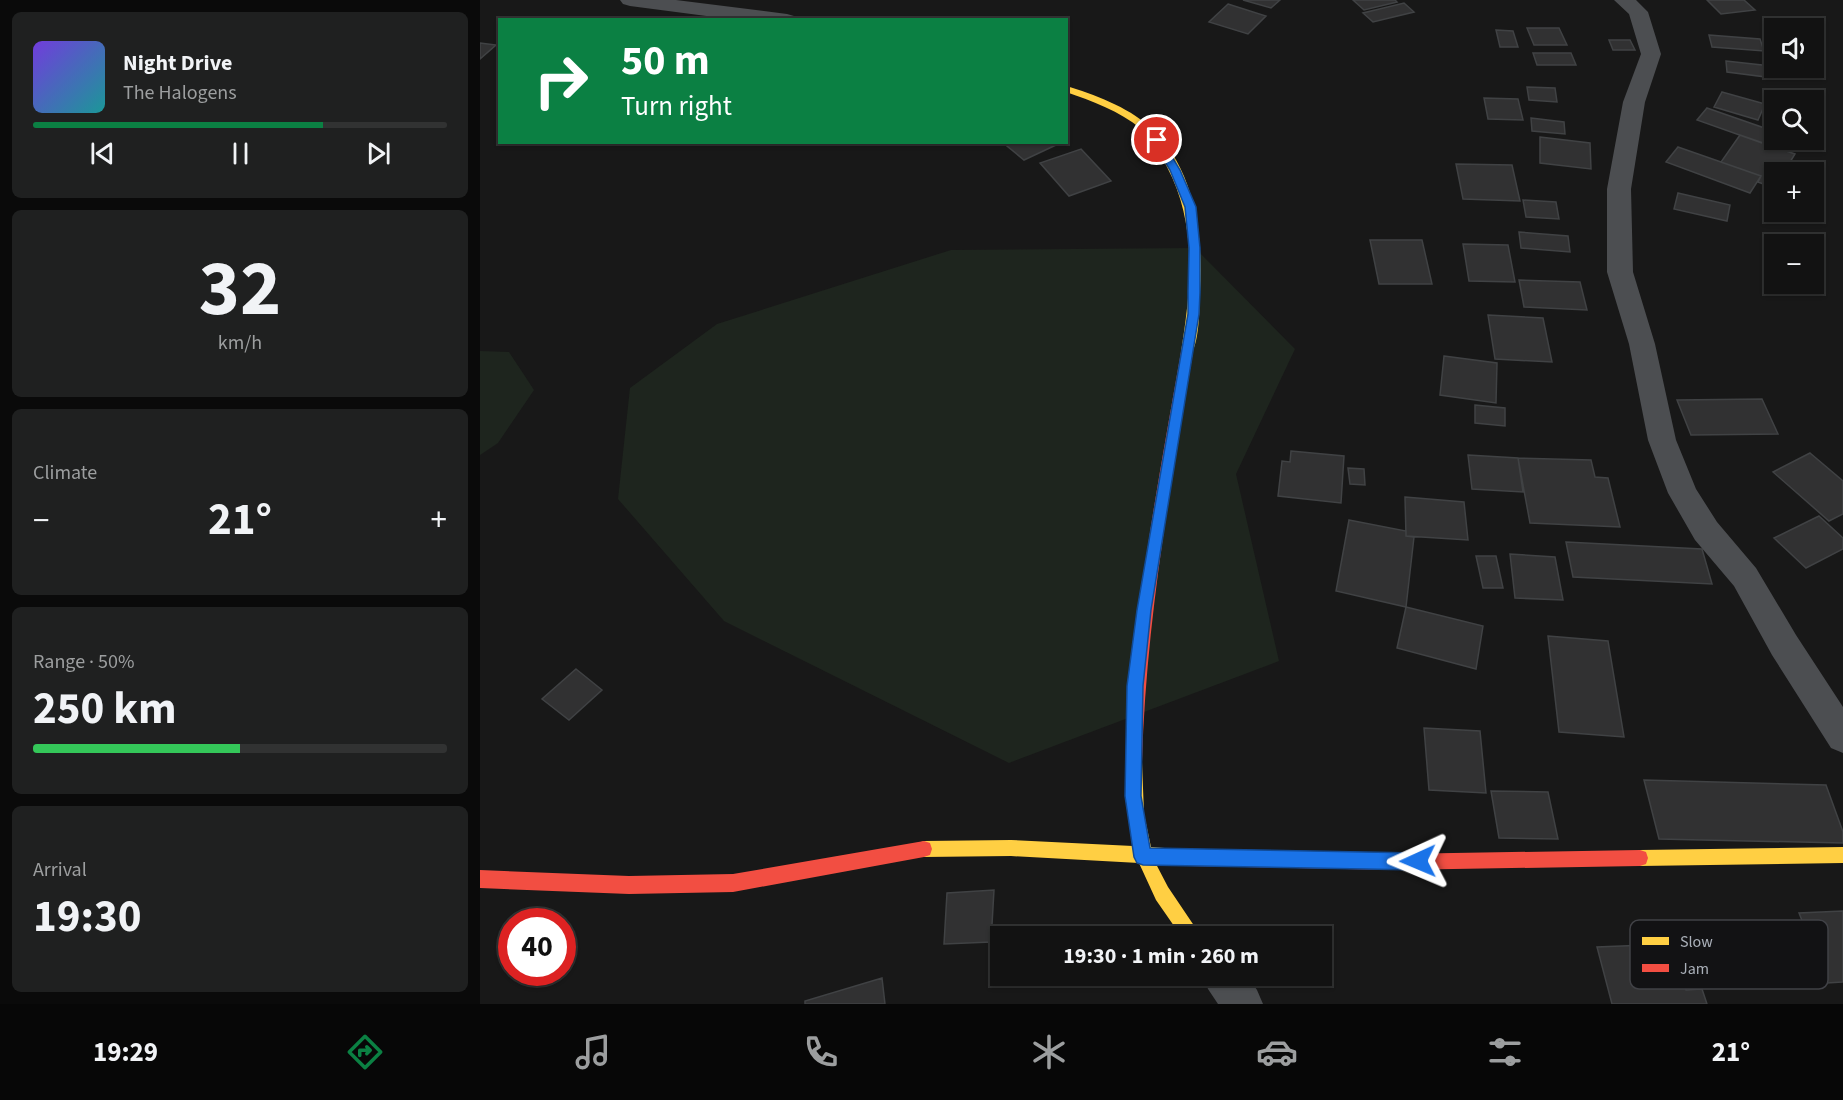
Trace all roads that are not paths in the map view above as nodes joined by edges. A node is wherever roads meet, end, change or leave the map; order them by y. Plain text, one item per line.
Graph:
1 (630, 0) edge
2 (1624, 0) edge
3 (771, 18) edge
4 (1068, 90) edge
5 (1843, 737) edge
6 (1843, 855) edge
7 (1143, 857) junction
8 (480, 879) edge
9 (1183, 926) edge
10 (1230, 986) edge
11 (1243, 1004) edge

1 - 3 street
2 - 5 street
4 - 7 street
6 - 7 street
7 - 8 street
7 - 9 street
10 - 11 street

